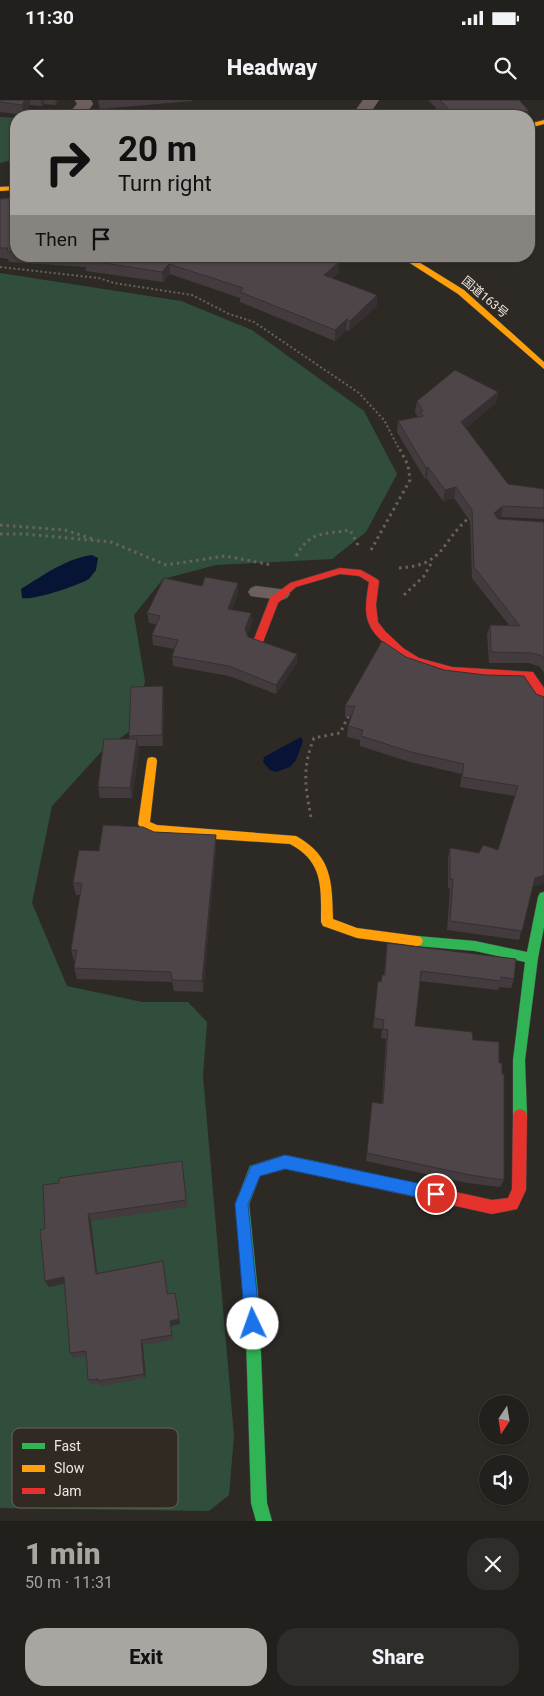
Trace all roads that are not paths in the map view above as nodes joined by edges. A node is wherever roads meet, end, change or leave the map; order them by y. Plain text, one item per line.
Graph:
1 (412, 262) edge
2 (544, 366) edge
3 (256, 592) dead end
4 (282, 594) junction
5 (259, 639) edge
6 (544, 696) edge
7 (152, 761) dead end
8 (544, 897) edge
9 (532, 958) junction
10 (264, 1521) edge

1 - 2 main road, 国道163号
3 - 4 lane
4 - 5 main road
4 - 6 main road
7 - 9 main road
8 - 9 main road
9 - 10 main road

